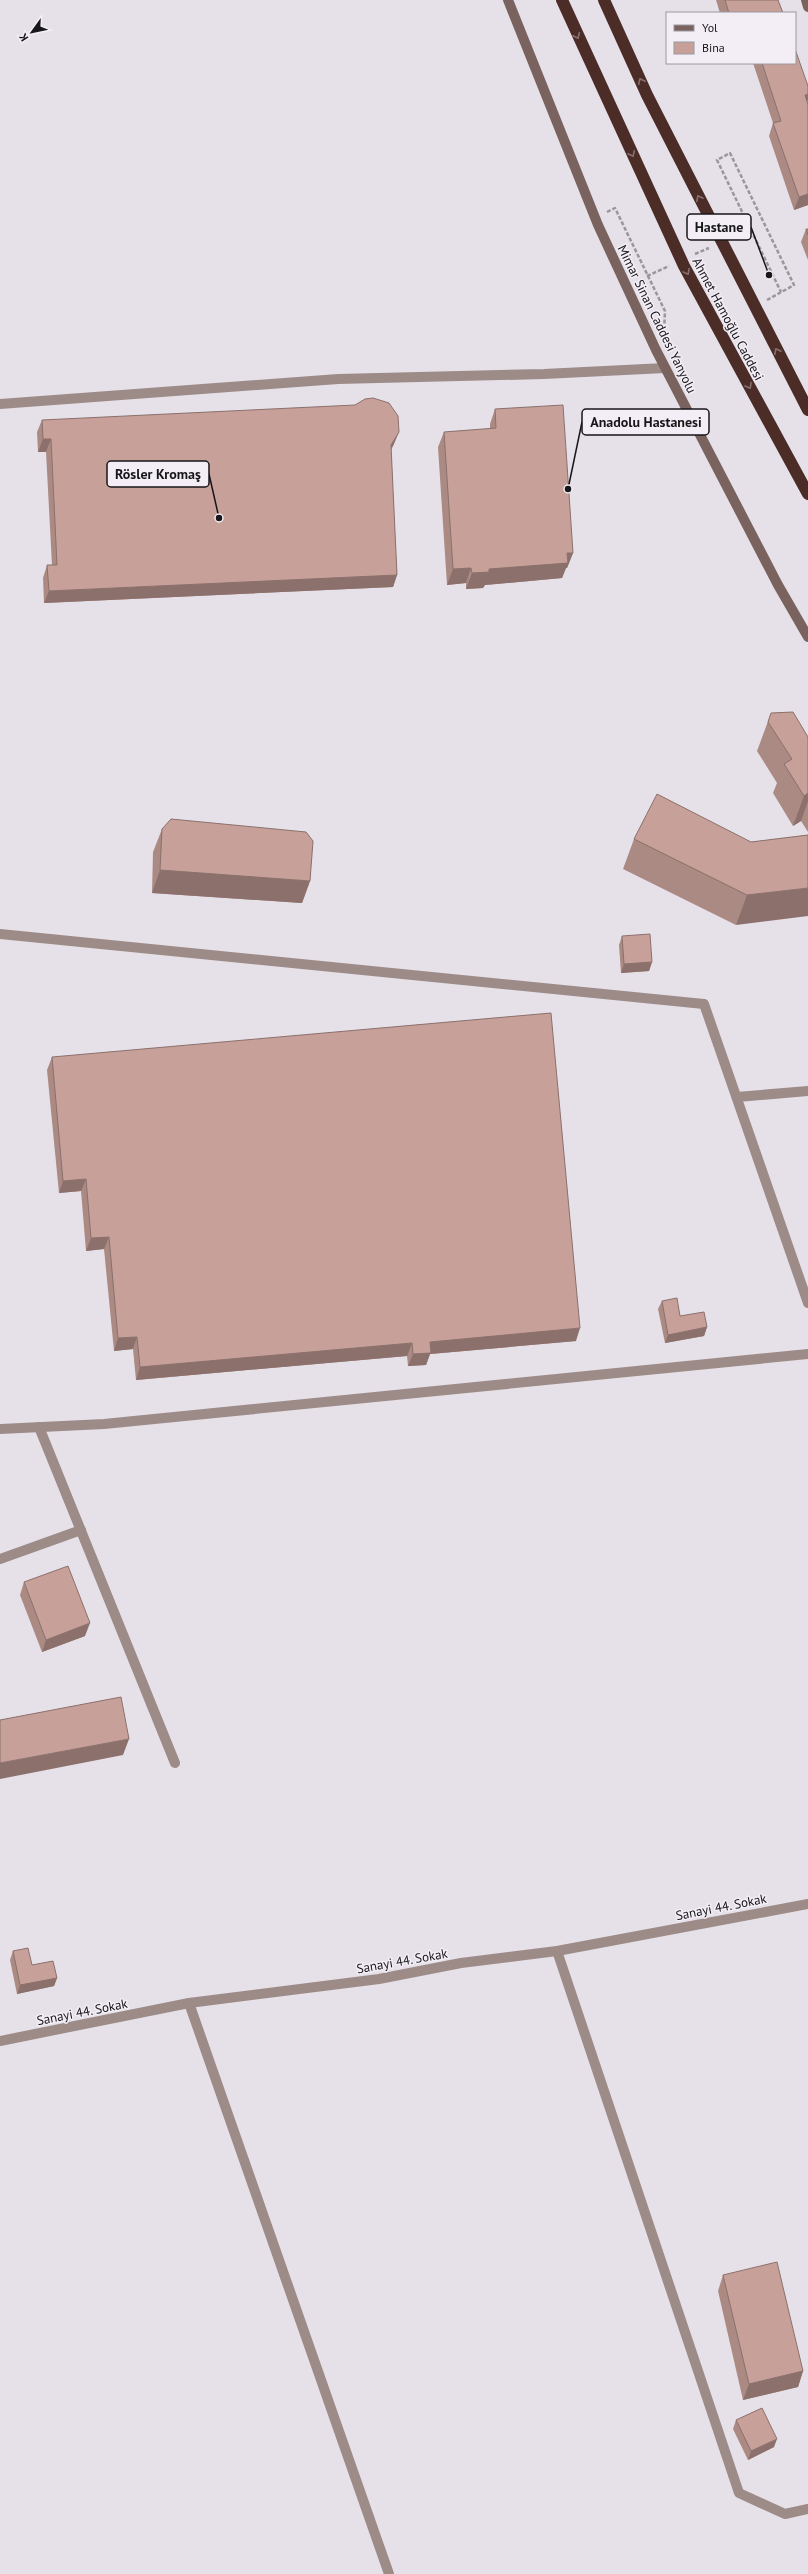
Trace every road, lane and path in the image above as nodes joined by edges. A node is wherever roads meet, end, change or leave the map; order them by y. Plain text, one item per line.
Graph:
1 (508, 0) edge
2 (562, 0) edge
3 (604, 0) edge
4 (806, 0) edge
5 (808, 6) edge
6 (750, 230) junction
7 (730, 239) dead end
8 (716, 245) dead end
9 (688, 257) dead end
10 (675, 264) dead end
11 (781, 292) junction
12 (754, 307) junction
13 (663, 338) dead end
14 (665, 368) junction
15 (0, 404) edge
16 (808, 410) edge
17 (808, 494) edge
18 (808, 637) edge
19 (0, 934) edge
20 (808, 1091) edge
21 (737, 1097) junction
22 (808, 1303) edge
23 (808, 1354) edge
24 (39, 1427) junction
25 (0, 1429) edge
26 (81, 1530) junction
27 (0, 1559) edge
28 (175, 1763) dead end
29 (808, 1904) edge
30 (557, 1951) junction
31 (189, 2003) junction
32 (0, 2041) edge
33 (808, 2509) edge
34 (389, 2574) edge

1 - 14 main road, Mimar Sinan Caddesi Yanyolu
2 -> 17 highway, Ahmet Hamoğlu Caddesi
12 -> 3 highway
4 - 5 main road
6 - 7 path
6 - 11 path
6 - 11 path
8 - 9 path
10 - 13 path
11 - 12 path
16 -> 12 highway
14 - 15 street
14 - 18 main road, Mimar Sinan Caddesi Yanyolu
19 - 21 street
20 - 21 street
21 - 22 street
23 - 24 street
24 - 25 street
24 - 26 street
26 - 27 street
26 - 28 street
29 - 30 street, Sanayi 44. Sokak
30 - 31 street, Sanayi 44. Sokak
30 - 33 street
31 - 32 street, Sanayi 44. Sokak
31 - 34 street

